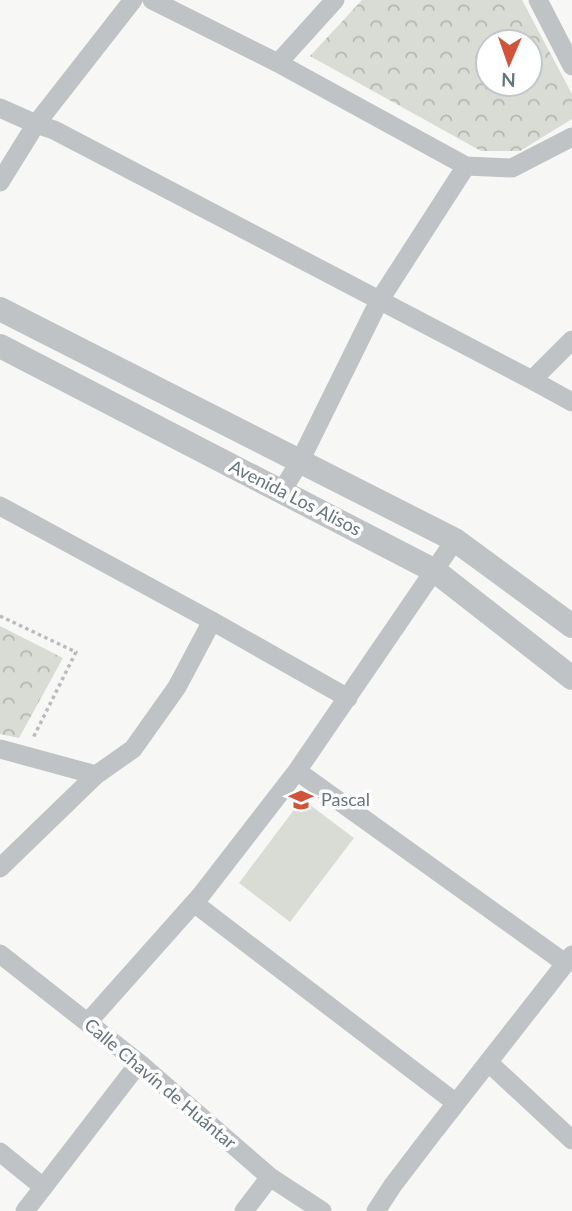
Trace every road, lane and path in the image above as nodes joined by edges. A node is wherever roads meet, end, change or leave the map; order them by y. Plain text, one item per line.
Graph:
1 (133, 0) edge
2 (152, 0) edge
3 (335, 0) edge
4 (538, 0) edge
5 (278, 63) junction
6 (572, 66) edge
7 (0, 108) edge
8 (36, 124) junction
9 (572, 137) edge
10 (467, 166) junction
11 (0, 181) edge
12 (379, 300) junction
13 (0, 309) edge
14 (572, 340) edge
15 (0, 346) edge
16 (532, 380) junction
17 (572, 402) edge
18 (300, 461) junction
19 (282, 492) junction
20 (0, 506) edge
21 (456, 540) junction
22 (435, 571) junction
23 (0, 616) edge
24 (212, 621) junction
25 (572, 626) edge
26 (572, 678) edge
27 (348, 698) junction
28 (0, 749) edge
29 (24, 755) junction
30 (297, 771) junction
31 (96, 775) junction
32 (0, 868) edge
33 (194, 903) junction
34 (0, 954) edge
35 (569, 959) edge
36 (88, 1022) junction
37 (488, 1062) junction
38 (139, 1063) junction
39 (456, 1102) junction
40 (572, 1140) edge
41 (0, 1152) edge
42 (270, 1177) junction
43 (44, 1187) junction
44 (25, 1211) edge
45 (244, 1211) edge
46 (322, 1211) edge
47 (376, 1211) edge

1 - 8 street
2 - 5 street
3 - 5 street
4 - 6 street
5 - 10 street
7 - 8 street
8 - 11 street
8 - 12 street
9 - 10 street
10 - 12 street
12 - 16 street
12 - 18 street
13 - 18 street, Avenida Los Alisos
14 - 16 street
15 - 19 street, Avenida Los Alisos
16 - 17 street
18 - 19 street
18 - 21 street, Avenida Los Alisos
19 - 22 street, Avenida Los Alisos
20 - 24 street
21 - 22 street
21 - 25 street, Avenida Los Alisos
22 - 26 street, Avenida Los Alisos
22 - 27 street
23 - 29 path
24 - 27 street
24 - 31 street
27 - 30 street
28 - 29 street
29 - 31 street
30 - 33 street
30 - 35 street
31 - 32 street
33 - 36 street
33 - 39 street
34 - 36 street, Calle Chavín de Huántar
35 - 37 street
36 - 38 street, Calle Chavín de Huántar
37 - 39 street
37 - 40 street
38 - 42 street, Calle Chavín de Huántar
38 - 43 street
39 - 47 street
41 - 43 street
42 - 45 street
42 - 46 street, Calle Chavín de Huántar
43 - 44 street

